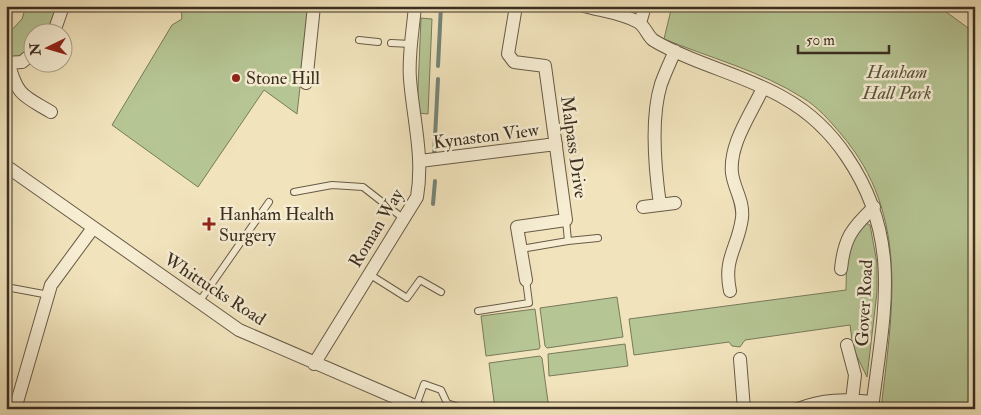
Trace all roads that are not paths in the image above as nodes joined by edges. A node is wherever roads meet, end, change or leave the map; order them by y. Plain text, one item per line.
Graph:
1 (63, 6) edge
2 (314, 6) edge
3 (415, 6) edge
4 (516, 6) edge
5 (584, 6) edge
6 (645, 6) edge
7 (57, 22) edge
8 (640, 23) junction
9 (359, 40) dead end
10 (378, 42) dead end
11 (391, 43) dead end
12 (412, 44) junction
13 (675, 51) junction
14 (22, 62) edge
15 (8, 63) edge
16 (306, 83) dead end
17 (764, 88) junction
18 (51, 112) dead end
19 (556, 144) junction
20 (420, 161) junction
21 (6, 166) edge
22 (294, 192) dead end
23 (269, 202) dead end
24 (674, 203) dead end
25 (660, 205) junction
26 (643, 207) dead end
27 (874, 207) junction
28 (404, 219) junction
29 (566, 220) junction
30 (93, 228) junction
31 (598, 238) dead end
32 (568, 241) junction
33 (521, 249) junction
34 (841, 269) dead end
35 (369, 274) junction
36 (526, 280) joint
37 (6, 287) edge
38 (730, 291) dead end
39 (441, 292) dead end
40 (49, 294) junction
41 (199, 302) junction
42 (478, 311) dead end
43 (847, 345) dead end
44 (740, 359) dead end
45 (314, 364) junction
46 (852, 400) junction
47 (872, 405) edge
48 (412, 407) edge
49 (15, 409) edge
50 (464, 409) edge
51 (744, 409) edge
52 (798, 409) edge

1 - 7 street
2 - 16 street
3 - 12 street, Roman Way
4 - 19 street, Malpass Drive
5 - 8 street
6 - 8 street
8 - 13 street, Gover Road
9 - 10 lane
11 - 12 lane
12 - 20 street, Roman Way
13 - 17 street, Gover Road
13 - 25 street
14 - 15 street
15 - 18 street
17 - 27 street, Gover Road
17 - 38 street
19 - 20 street, Kynaston View
19 - 29 street, Malpass Drive
20 - 28 street, Roman Way
21 - 30 street, Whittucks Road
22 - 28 lane
23 - 41 lane
24 - 25 street
25 - 26 street
27 - 34 street, Gover Road
27 - 47 street, Gover Road
28 - 35 street, Roman Way
29 - 32 lane
29 - 33 street, Malpass Drive
30 - 40 street
30 - 41 street, Whittucks Road
31 - 32 lane
32 - 33 lane
33 - 36 street, Malpass Drive
35 - 39 lane
35 - 45 street, Roman Way
36 - 42 lane
37 - 40 lane
40 - 49 street
41 - 45 street, Whittucks Road
43 - 46 street, Gover Road
44 - 51 street
45 - 48 street, Whittucks Road
46 - 47 street, Gover Road
46 - 52 street, Gover Road
48 - 50 lane

